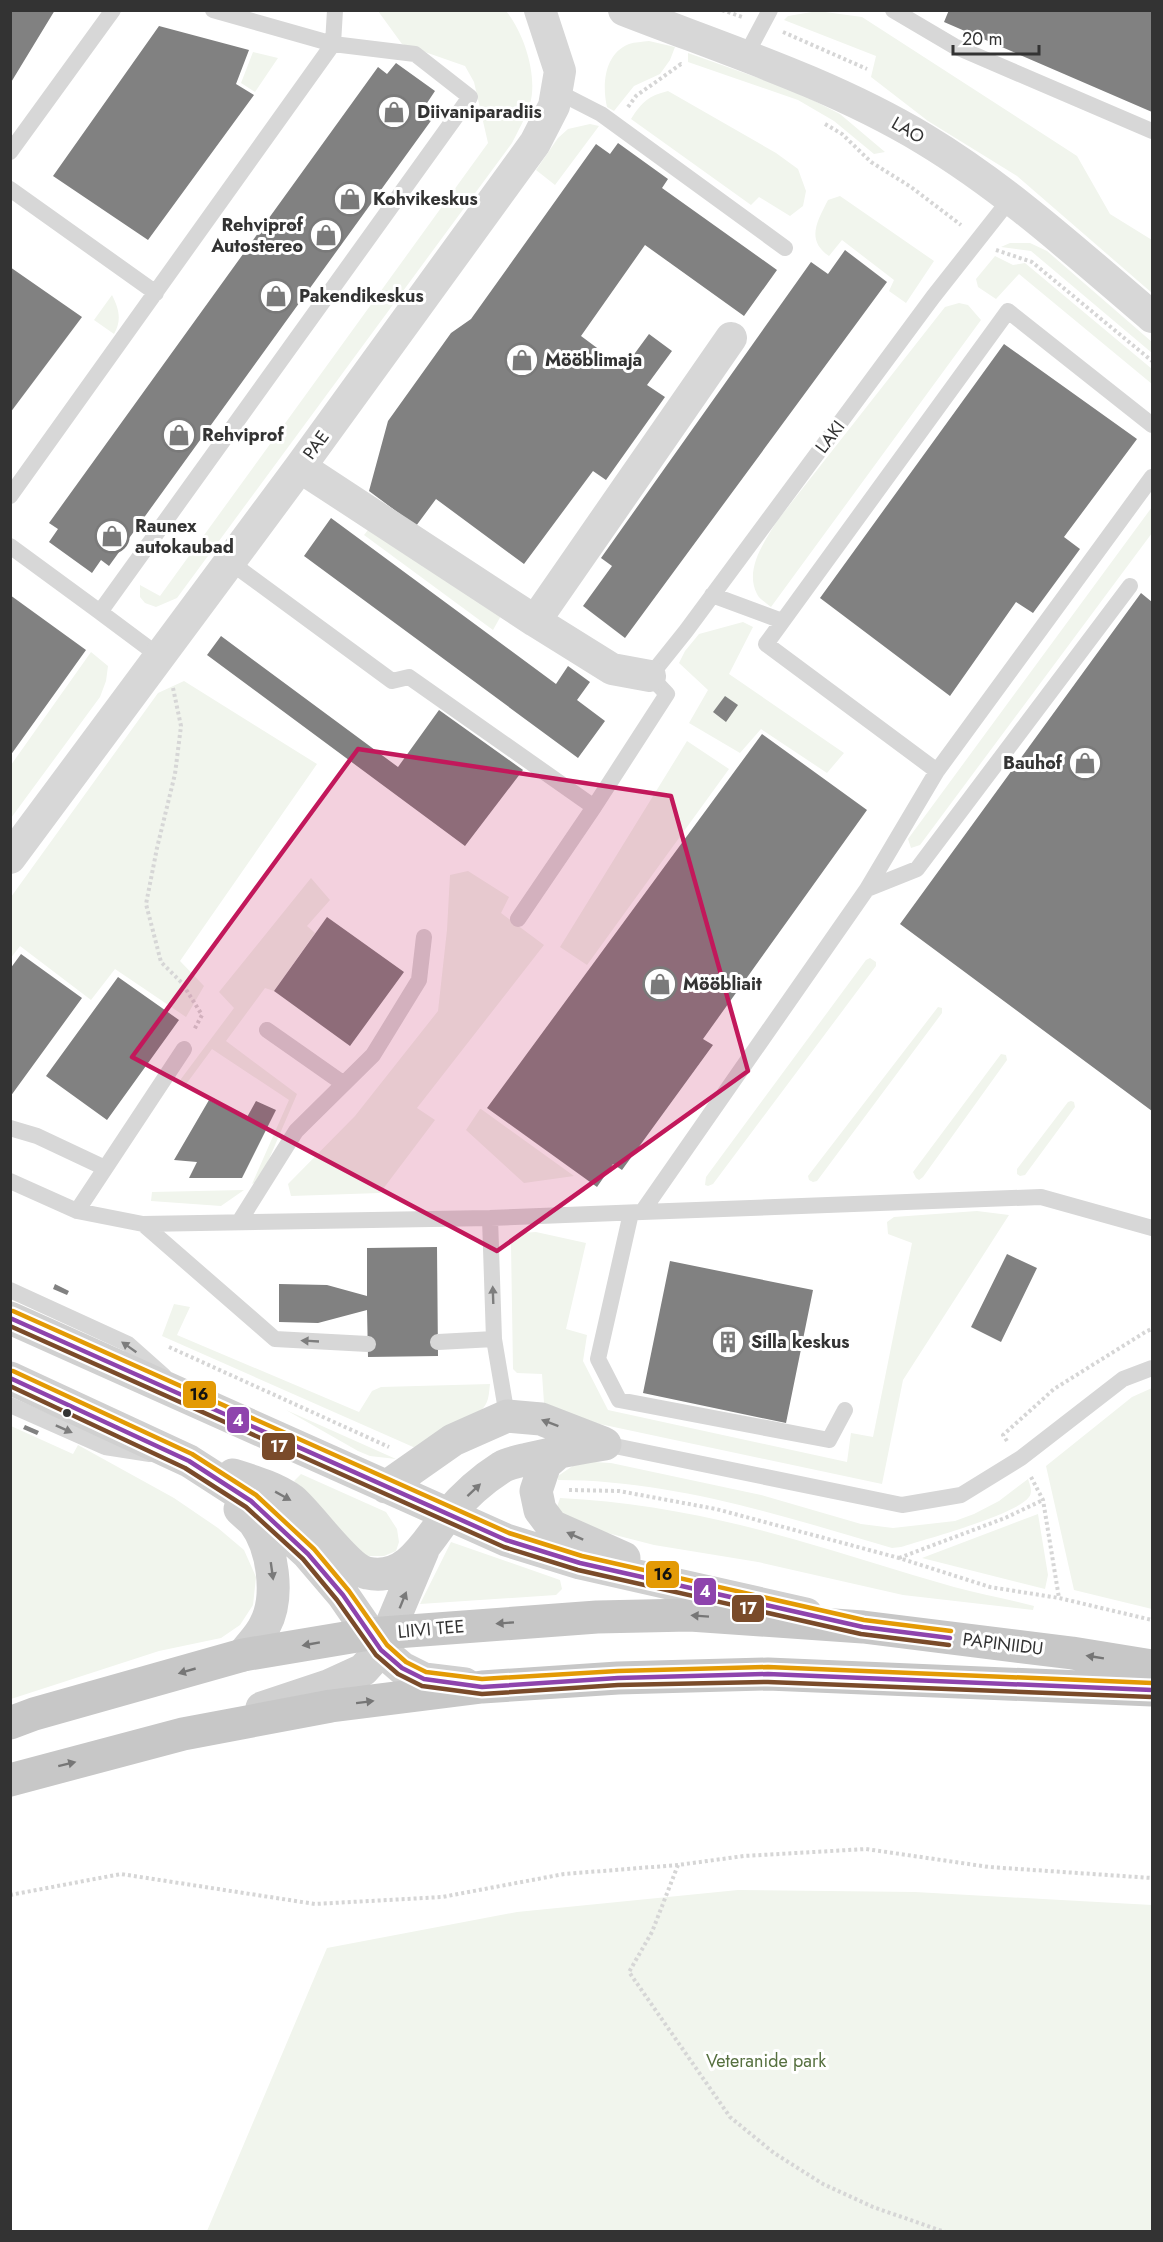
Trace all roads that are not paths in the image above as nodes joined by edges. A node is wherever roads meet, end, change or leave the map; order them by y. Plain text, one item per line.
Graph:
1 (113, 10) edge
2 (213, 10) edge
3 (335, 10) edge
4 (540, 10) edge
5 (624, 10) edge
6 (893, 10) edge
7 (767, 17) edge
8 (333, 44) junction
9 (745, 57) junction
10 (556, 91) junction
11 (1152, 131) edge
12 (10, 152) edge
13 (10, 189) edge
14 (1011, 198) junction
15 (785, 248) dead end
16 (156, 292) junction
17 (1152, 317) edge
18 (731, 338) dead end
19 (1152, 425) edge
20 (300, 467) junction
21 (1152, 477) edge
22 (10, 496) edge
23 (10, 546) edge
24 (230, 562) junction
25 (1130, 586) dead end
26 (712, 595) junction
27 (100, 612) junction
28 (535, 621) junction
29 (782, 621) junction
30 (155, 661) junction
31 (651, 676) junction
32 (937, 771) junction
33 (594, 807) junction
34 (10, 858) edge
35 (867, 889) junction
36 (518, 919) dead end
37 (424, 937) dead end
38 (267, 1030) dead end
39 (184, 1049) road end
40 (344, 1084) junction
41 (10, 1128) edge
42 (105, 1168) junction
43 (10, 1181) edge
44 (76, 1211) junction
45 (637, 1213) junction
46 (490, 1218) junction
47 (239, 1222) junction
48 (143, 1224) junction
49 (1152, 1228) edge
50 (10, 1290) edge
51 (10, 1318) edge
52 (494, 1339) junction
53 (438, 1342) dead end
54 (368, 1344) dead end
55 (1152, 1368) edge
56 (10, 1378) edge
57 (189, 1398) junction
58 (10, 1406) edge
59 (845, 1410) dead end
60 (507, 1416) junction
61 (605, 1444) junction
62 (560, 1451) junction
63 (189, 1461) junction
64 (386, 1487) junction
65 (448, 1515) junction
66 (423, 1550) junction
67 (686, 1586) junction
68 (863, 1627) junction
69 (380, 1639) junction
70 (243, 1655) junction
71 (1152, 1666) edge
72 (482, 1687) junction
73 (1152, 1690) edge
74 (10, 1723) edge
75 (183, 1734) junction
76 (10, 1780) edge

1 - 12 lane
2 - 8 lane
3 - 8 lane
4 - 10 street, PAE
5 - 9 street, LAO
6 - 11 lane
7 - 9 lane
8 - 16 lane
8 - 27 lane
9 - 14 street, LAO
10 - 15 lane
10 - 20 street, PAE
13 - 16 lane
14 - 17 street, LAO
14 - 26 lane, LAKI
16 - 22 lane
18 - 28 street
19 - 29 lane
20 - 24 street, PAE
20 - 28 street
21 - 32 lane
23 - 27 lane
24 - 30 street, PAE
24 - 33 lane
25 - 35 lane
26 - 29 lane
26 - 31 lane, LAKI
27 - 30 lane
28 - 31 street
29 - 32 lane
30 - 34 street, PAE
31 - 33 lane
32 - 35 lane
33 - 36 lane
35 - 45 lane
37 - 40 lane
38 - 40 lane
39 - 42 lane
40 - 47 lane
41 - 42 lane
42 - 44 lane
43 - 44 lane
44 - 48 lane
45 - 46 lane
45 - 49 lane
45 - 59 lane
46 - 47 lane
52 -> 46 lane
47 - 48 lane
54 -> 48 lane
57 -> 50 lane
51 - 57 main road, PAPINIIDU
52 - 53 lane
52 - 60 lane
55 - 61 lane
56 - 63 main road, PAPINIIDU
57 - 64 main road, PAPINIIDU
58 -> 63 lane
61 -> 60 main road
60 - 64 main road
61 - 62 main road
65 -> 62 main road
67 -> 62 main road
63 -> 66 main road
63 - 69 main road, PAPINIIDU
63 -> 70 main road
64 - 65 main road, PAPINIIDU
65 - 66 main road
65 - 67 main road, PAPINIIDU
69 -> 66 main road
67 - 68 main road, PAPINIIDU
68 -> 69 highway, LIIVI TEE
71 -> 68 highway, PAPINIIDU
69 -> 70 highway, LIIVI TEE
69 - 72 main road, PAPINIIDU
69 - 75 main road
70 -> 74 highway, LIIVI TEE
72 - 73 highway, PAPINIIDU
75 -> 72 highway
76 -> 75 highway

